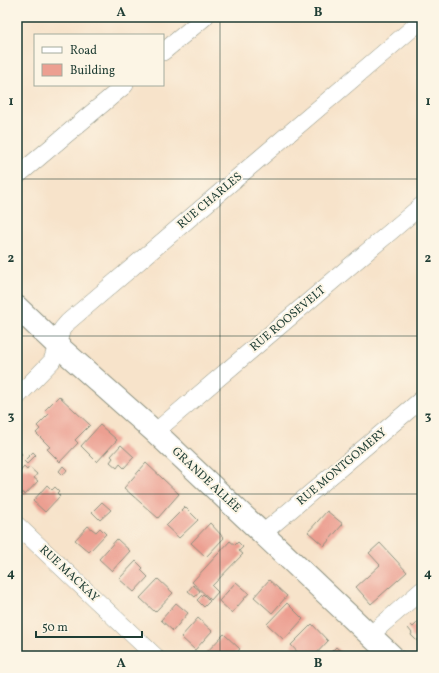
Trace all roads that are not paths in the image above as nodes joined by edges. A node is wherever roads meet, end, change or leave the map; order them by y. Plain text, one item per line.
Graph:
1 (204, 17) edge
2 (422, 20) edge
3 (164, 51) edge
4 (124, 86) edge
5 (17, 176) edge
6 (422, 205) edge
7 (17, 307) edge
8 (57, 345) junction
9 (17, 396) edge
10 (422, 399) edge
11 (155, 432) junction
12 (17, 525) edge
13 (262, 534) junction
14 (422, 590) edge
15 (370, 635) junction
16 (155, 656) edge
17 (392, 656) edge

1 - 3 street
2 - 8 street, RUE CHARLES
4 - 5 street
6 - 11 street, RUE ROOSEVELT
7 - 8 main road, GRANDE ALLÉE
8 - 9 street, RUE CHARLES
8 - 11 main road, GRANDE ALLÉE
10 - 13 street, RUE MONTGOMERY
11 - 13 main road, GRANDE ALLÉE
12 - 16 street, RUE MACKAY
13 - 15 main road, GRANDE ALLÉE
14 - 15 street
15 - 17 main road, GRANDE ALLÉE

